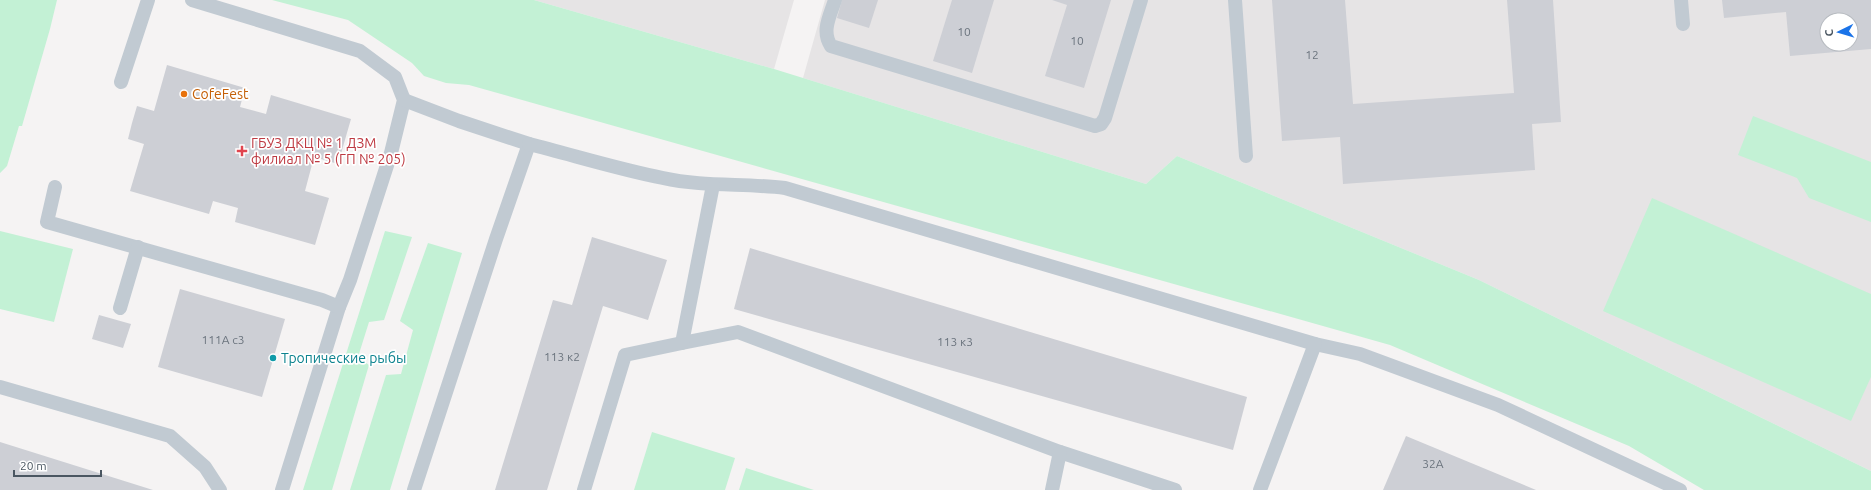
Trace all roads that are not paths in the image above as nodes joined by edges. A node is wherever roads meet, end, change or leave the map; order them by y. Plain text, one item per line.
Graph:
1 (148, 0) edge
2 (192, 0) edge
3 (835, 0) edge
4 (1141, 0) edge
5 (1235, 0) edge
6 (1681, 0) edge
7 (1683, 24) dead end
8 (121, 82) dead end
9 (404, 100) junction
10 (529, 144) junction
11 (1246, 156) dead end
12 (713, 185) junction
13 (55, 188) dead end
14 (138, 247) junction
15 (339, 307) junction
16 (120, 308) dead end
17 (682, 343) junction
18 (1315, 344) junction
19 (0, 387) edge
20 (1060, 452) junction
21 (220, 490) edge
22 (282, 490) edge
23 (414, 490) edge
24 (584, 490) edge
25 (1052, 490) edge
26 (1175, 490) edge
27 (1260, 490) edge
28 (1680, 490) edge

1 - 8 lane
2 - 9 lane
3 - 4 lane
5 - 11 lane
6 - 7 lane
9 - 10 lane
9 - 15 lane
10 - 12 lane
10 - 23 lane
12 - 17 lane
12 - 18 lane
13 - 14 lane
14 - 15 lane
14 - 16 lane
15 - 22 lane
17 - 20 lane
17 - 24 lane
18 - 27 lane
18 - 28 lane
19 - 21 lane
20 - 25 lane
20 - 26 lane

